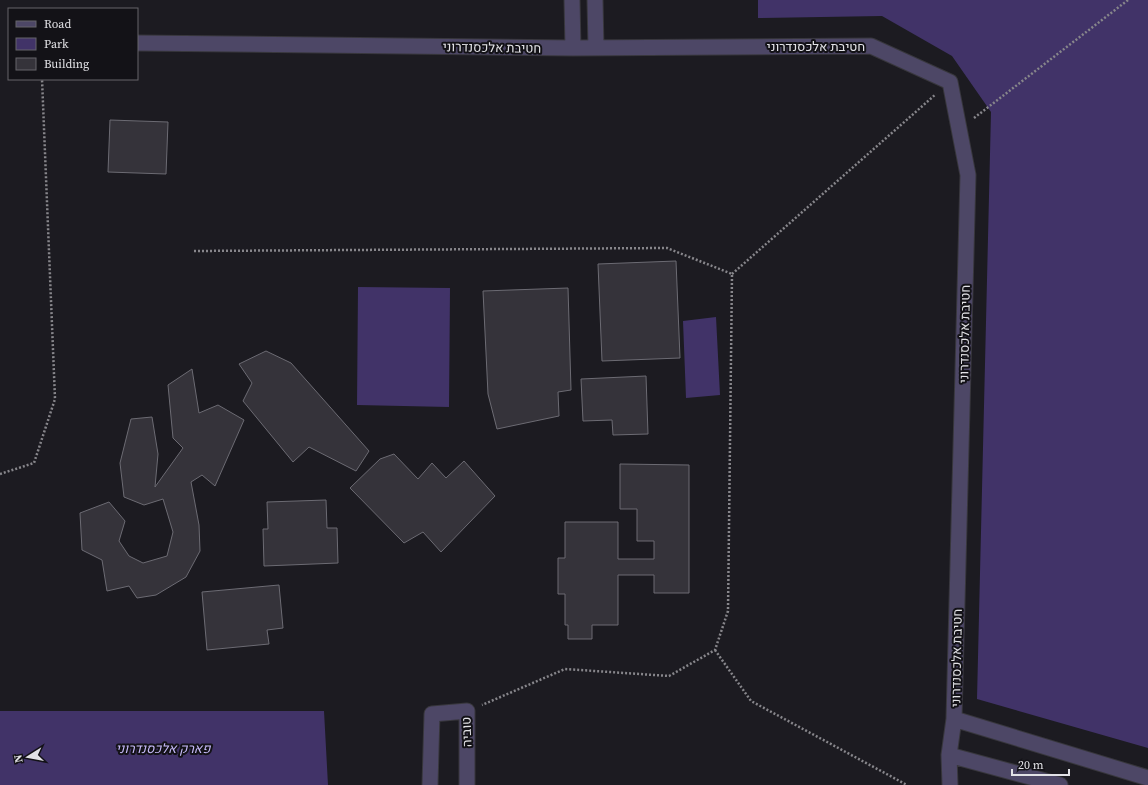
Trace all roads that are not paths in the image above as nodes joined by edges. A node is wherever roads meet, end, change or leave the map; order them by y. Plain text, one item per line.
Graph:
1 (572, 0) edge
2 (595, 0) edge
3 (138, 43) edge
4 (573, 48) junction
5 (596, 48) junction
6 (954, 719) junction
7 (950, 755) junction
8 (1148, 778) edge
9 (430, 785) edge
10 (467, 785) edge
11 (950, 785) edge
12 (1060, 785) edge

1 - 4 street
2 - 5 street
3 - 4 street, חטיבת אלכסנדרוני
4 - 5 street, חטיבת אלכסנדרוני
5 - 6 street, חטיבת אלכסנדרוני
6 - 7 street, חטיבת אלכסנדרוני
6 - 8 street
7 - 11 street, חטיבת אלכסנדרוני
7 - 12 street
9 - 10 street, טוביה

